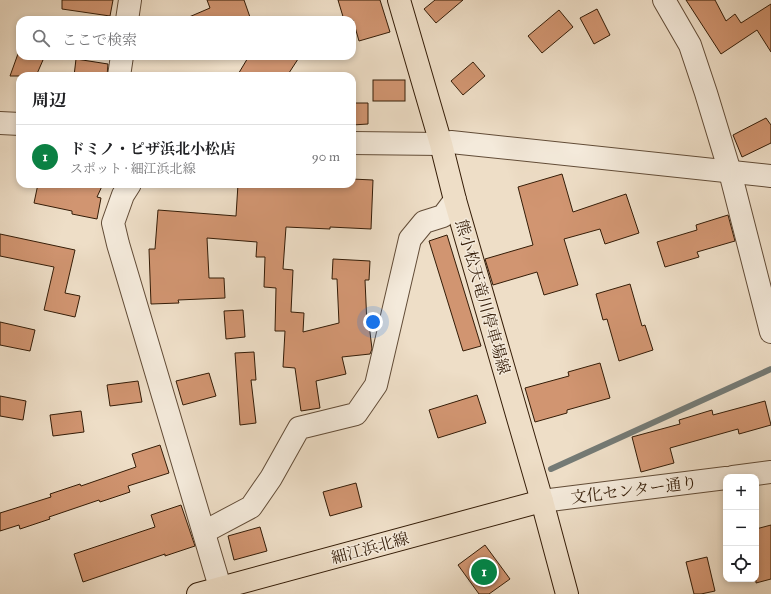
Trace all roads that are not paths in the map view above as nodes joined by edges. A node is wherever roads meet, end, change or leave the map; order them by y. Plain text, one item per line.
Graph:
1 (130, 0) edge
2 (399, 0) edge
3 (664, 0) edge
4 (128, 16) edge
5 (121, 60) edge
6 (120, 72) edge
7 (0, 124) edge
8 (16, 124) edge
9 (356, 143) edge
10 (441, 144) junction
11 (730, 172) junction
12 (771, 176) edge
13 (127, 188) edge
14 (455, 200) junction
15 (771, 332) edge
16 (771, 472) edge
17 (756, 474) edge
18 (723, 478) edge
19 (542, 501) junction
20 (204, 532) junction
21 (222, 591) edge
22 (198, 594) edge
23 (567, 594) edge

1 - 4 street
2 - 10 main road, 熊小松天竜川停車場線
3 - 11 street
5 - 6 street
7 - 8 street
9 - 10 street
10 - 11 street
10 - 14 main road, 熊小松天竜川停車場線
11 - 12 street
11 - 15 street
13 - 20 street
14 - 19 main road, 熊小松天竜川停車場線
14 - 20 street
16 - 17 street
18 - 19 street, 文化センター通り
19 - 21 main road, 細江浜北線
19 - 23 main road, 熊小松天竜川停車場線
20 - 21 street
21 - 22 main road, 細江浜北線

